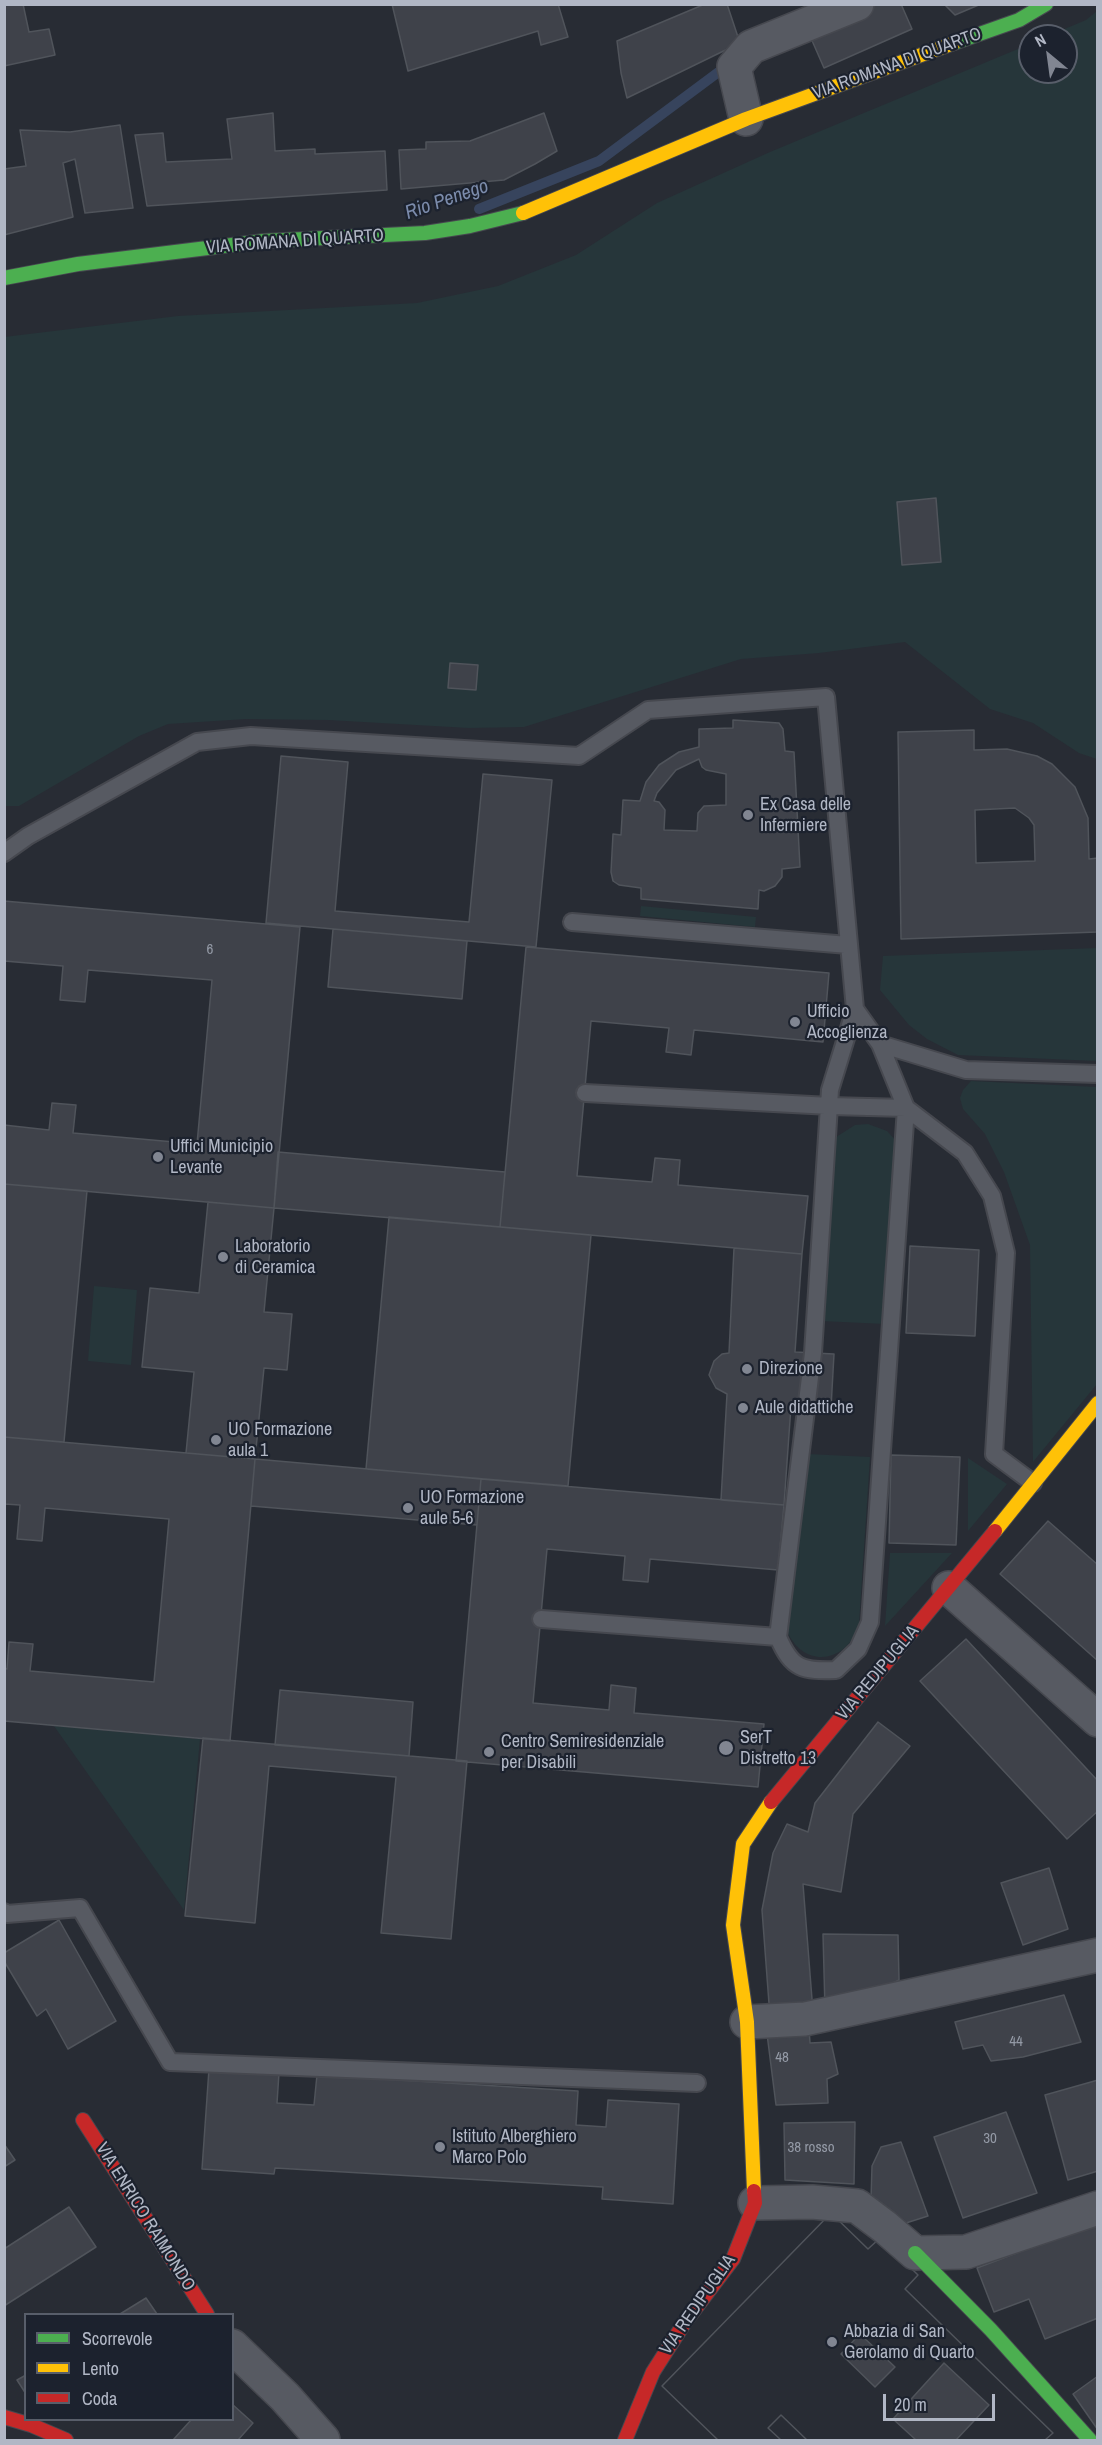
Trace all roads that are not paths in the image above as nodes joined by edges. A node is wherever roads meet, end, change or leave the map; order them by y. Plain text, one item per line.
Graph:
1 (857, 4) edge
2 (1046, 4) edge
3 (746, 119) junction
4 (4, 278) edge
5 (4, 853) edge
6 (572, 922) dead end
7 (848, 945) junction
8 (855, 1009) junction
9 (880, 1044) junction
10 (1098, 1074) edge
11 (585, 1093) dead end
12 (830, 1106) junction
13 (906, 1108) junction
14 (1098, 1403) edge
15 (1033, 1483) junction
16 (949, 1588) junction
17 (541, 1619) dead end
18 (778, 1638) junction
19 (1098, 1720) edge
20 (4, 1912) edge
21 (1098, 1954) edge
22 (747, 2022) junction
23 (697, 2083) dead end
24 (83, 2120) dead end
25 (755, 2203) junction
26 (1098, 2208) edge
27 (915, 2253) junction
28 (206, 2313) edge
29 (234, 2348) edge
30 (4, 2417) edge
31 (66, 2440) edge
32 (323, 2440) edge
33 (624, 2440) edge
34 (1090, 2440) edge

1 - 3 street
2 - 3 street, VIA ROMANA DI QUARTO
3 - 4 street, VIA ROMANA DI QUARTO
5 - 7 lane
6 - 7 lane
7 - 8 lane
8 - 9 lane
8 - 12 lane
9 - 10 lane
9 - 13 lane
11 - 12 lane
12 - 13 lane
12 - 18 lane
13 - 15 lane
13 - 18 lane
14 - 15 street, VIA REDIPUGLIA
15 - 16 street, VIA REDIPUGLIA
16 - 19 street
16 - 22 street, VIA REDIPUGLIA
17 - 18 lane
20 - 23 lane
21 - 22 street
22 - 25 street, VIA REDIPUGLIA
24 - 28 street, VIA ENRICO RAIMONDO
25 - 27 street
25 - 33 street, VIA REDIPUGLIA
26 - 27 street
27 - 34 street
29 - 32 street
30 - 31 street

